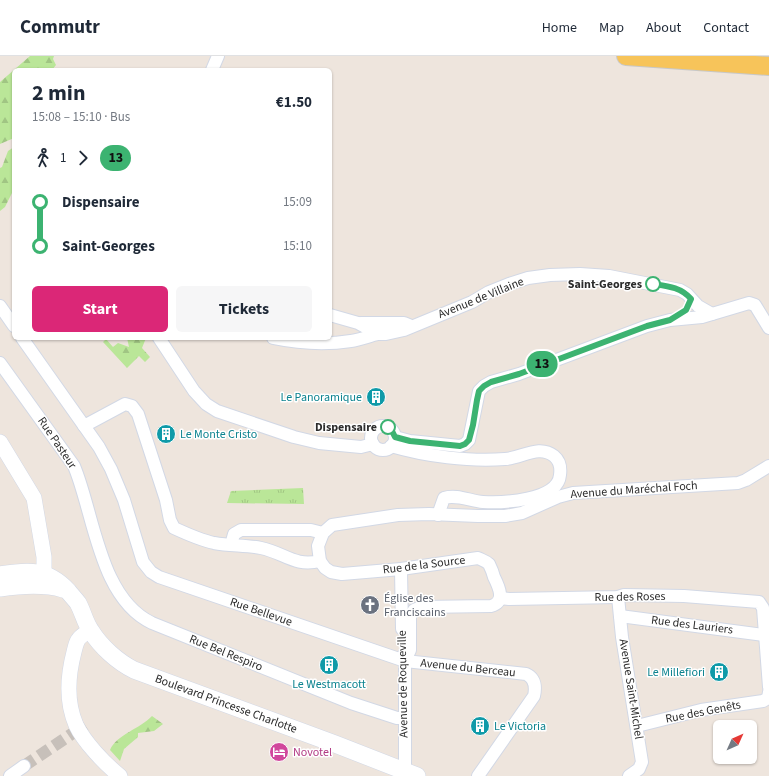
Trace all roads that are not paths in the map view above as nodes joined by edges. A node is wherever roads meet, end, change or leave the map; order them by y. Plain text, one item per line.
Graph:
1 (218, 56) edge
2 (626, 56) edge
3 (769, 66) edge
4 (213, 68) edge
5 (691, 299) junction
6 (0, 306) edge
7 (712, 314) junction
8 (332, 316) edge
9 (670, 320) junction
10 (12, 323) edge
11 (358, 323) junction
12 (412, 325) junction
13 (769, 328) edge
14 (378, 334) junction
15 (358, 339) junction
16 (23, 340) edge
17 (160, 340) edge
18 (281, 340) edge
19 (0, 363) edge
20 (84, 426) junction
21 (0, 442) edge
22 (393, 442) junction
23 (373, 444) junction
24 (769, 466) edge
25 (481, 502) junction
26 (438, 514) junction
27 (478, 516) junction
28 (327, 529) junction
29 (94, 533) joint
30 (231, 544) junction
31 (320, 561) junction
32 (401, 569) junction
33 (44, 574) junction
34 (0, 575) edge
35 (0, 588) edge
36 (67, 591) junction
37 (500, 594) junction
38 (618, 596) junction
39 (620, 616) junction
40 (90, 630) junction
41 (764, 635) junction
42 (405, 661) junction
43 (769, 692) edge
44 (404, 718) junction
45 (637, 726) junction
46 (24, 766) tunnel mouth
47 (409, 774) edge
48 (10, 776) edge
49 (120, 776) edge
50 (478, 776) edge
51 (629, 776) edge

1 - 4 street
2 - 3 main road
5 - 7 street, Avenue de Villaine
5 - 9 street
5 - 12 street, Avenue de Villaine
6 - 10 street
7 - 9 street
7 - 13 street
8 - 11 street
9 - 22 street
11 - 12 street, Avenue de Villaine
11 - 14 street
11 - 15 street
12 - 14 street, Avenue de Villaine
14 - 15 street, Avenue de Villaine
15 - 18 street, Avenue de Villaine
16 - 20 street, Rue Bellevue
17 - 23 street
19 - 29 street, Rue Pasteur
20 - 30 street
20 - 42 street, Rue Bellevue
21 - 33 street
22 - 23 street
22 - 23 street
22 - 25 street
24 - 27 street, Avenue du Maréchal Foch
25 - 26 street
25 - 27 street
26 - 27 street, Avenue du Maréchal Foch
26 - 28 street, Avenue du Maréchal Foch
28 - 30 street, Avenue du Maréchal Foch
28 - 31 street
29 - 44 street, Rue Bel Respiro
30 - 31 street
31 - 32 street, Rue de la Source
32 - 37 street, Rue de la Source
32 - 42 street, Avenue de Roqueville
33 - 34 main road
33 - 36 main road, Boulevard Princesse Charlotte
35 - 36 main road
36 - 40 main road, Boulevard Princesse Charlotte
37 - 38 street, Rue des Roses
37 - 42 street
38 - 39 street, Avenue Saint-Michel
38 - 41 street, Rue des Roses
39 - 41 street, Rue des Lauriers
39 - 45 street, Avenue Saint-Michel
40 - 47 main road, Boulevard Princesse Charlotte
40 - 49 street
41 - 43 street
42 - 44 street, Avenue de Roqueville
42 - 50 street, Avenue du Berceau
43 - 45 street, Rue des Genêts
44 - 47 street, Avenue de Roqueville
45 - 51 street, Avenue Saint-Michel
46 - 48 street

